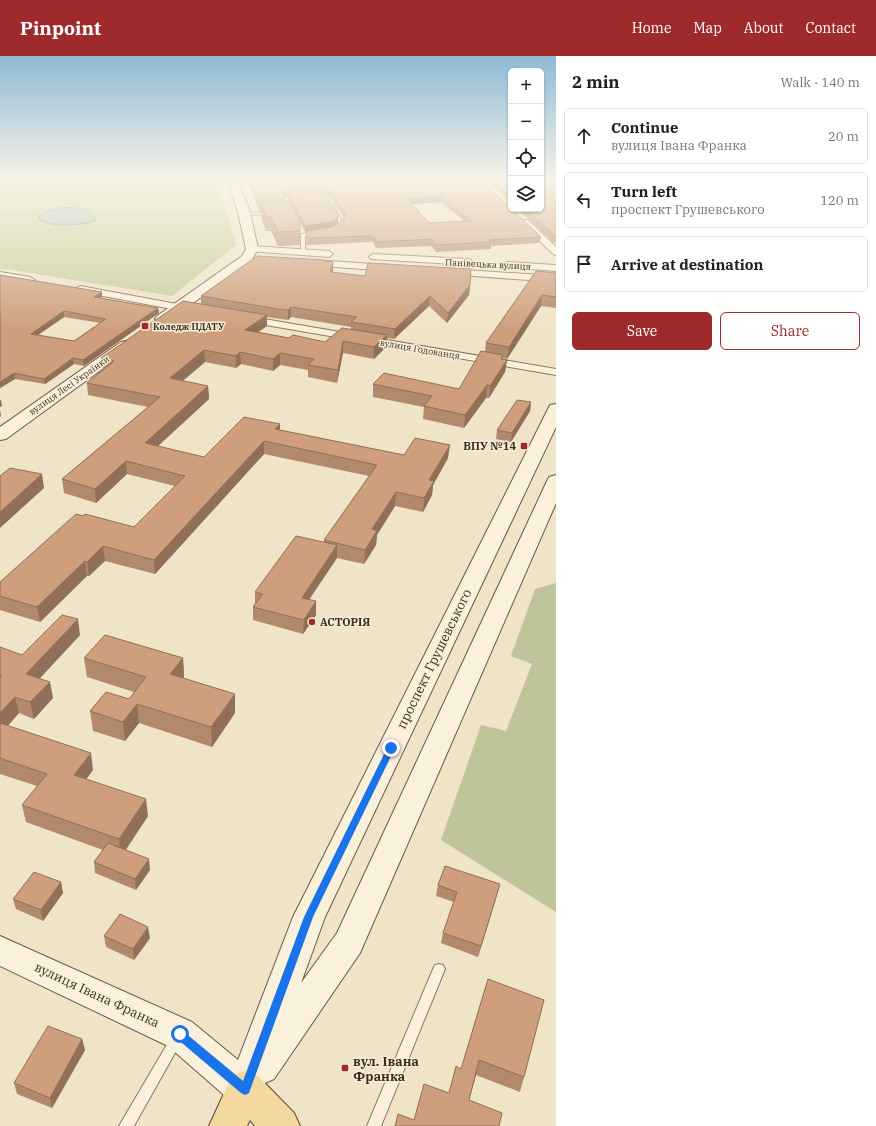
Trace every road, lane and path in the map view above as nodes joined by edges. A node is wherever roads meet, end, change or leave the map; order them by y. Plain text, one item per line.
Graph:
1 (246, 230) edge
2 (300, 230) edge
3 (533, 230) edge
4 (325, 232) edge
5 (303, 235) junction
6 (303, 252) junction
7 (556, 252) edge
8 (249, 254) junction
9 (335, 254) dead end
10 (366, 256) dead end
11 (477, 263) dead end
12 (501, 264) dead end
13 (398, 268) edge
14 (556, 268) edge
15 (437, 271) edge
16 (0, 274) edge
17 (556, 279) edge
18 (39, 282) edge
19 (70, 287) edge
20 (179, 307) junction
21 (202, 311) edge
22 (234, 317) edge
23 (151, 327) edge
24 (138, 336) edge
25 (556, 372) edge
26 (556, 409) edge
27 (0, 435) edge
28 (556, 481) edge
29 (0, 950) edge
30 (440, 968) dead end
31 (180, 1034) junction
32 (245, 1089) junction
33 (126, 1126) edge
34 (228, 1126) edge
35 (281, 1126) edge
36 (374, 1126) edge

1 - 8 main road
2 - 5 lane
3 - 7 street
4 - 5 lane
5 - 6 lane
6 - 8 street
6 - 9 street
8 - 13 street
8 - 20 main road
10 - 11 street, Панівецька вулиця
12 - 14 street, Панівецька вулиця
15 - 17 street, Панівецька вулиця
16 - 18 street
19 - 20 street
20 - 21 street
20 - 23 main road
22 - 25 street, вулиця Годованця
24 - 27 main road, вулиця Лесі Українки
26 - 32 main road, проспект Грушевського
28 - 32 main road, проспект Грушевського
29 - 31 main road, вулиця Івана Франка
30 - 36 lane
31 - 32 main road, вулиця Івана Франка
31 - 33 lane
32 - 34 main road, проспект Грушевського
32 - 35 main road, вулиця Івана Франка

